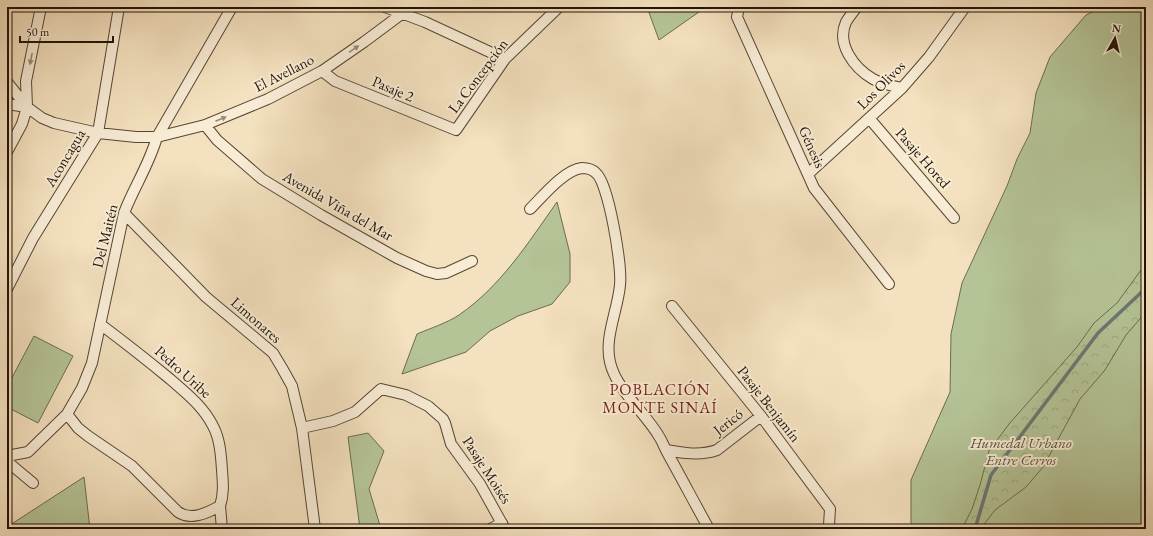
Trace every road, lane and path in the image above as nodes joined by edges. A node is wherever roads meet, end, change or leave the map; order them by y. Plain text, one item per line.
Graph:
1 (41, 7) edge
2 (119, 7) edge
3 (232, 7) edge
4 (385, 7) edge
5 (559, 7) edge
6 (739, 7) edge
7 (857, 7) edge
8 (965, 7) edge
9 (407, 10) edge
10 (506, 59) junction
11 (322, 71) junction
12 (7, 82) edge
13 (902, 88) junction
14 (7, 104) edge
15 (27, 107) junction
16 (869, 118) junction
17 (205, 125) junction
18 (456, 130) joint
19 (98, 133) junction
20 (157, 137) junction
21 (7, 152) edge
22 (808, 174) junction
23 (530, 209) dead end
24 (124, 213) junction
25 (954, 218) dead end
26 (472, 261) dead end
27 (889, 284) dead end
28 (7, 289) edge
29 (672, 306) dead end
30 (100, 324) junction
31 (67, 414) junction
32 (761, 416) junction
33 (302, 428) junction
34 (666, 450) junction
35 (7, 457) edge
36 (33, 483) dead end
37 (220, 506) junction
38 (503, 526) edge
39 (828, 527) edge
40 (222, 529) edge
41 (315, 529) edge
42 (490, 529) edge
43 (708, 529) edge

1 -> 15 street
2 - 19 street, Aconcagua
3 - 20 street, Del Maitén
4 - 9 street
5 - 10 street, La Concepción
6 - 22 street, Génesis
7 - 13 street
8 - 13 street, Los Olivos
9 - 10 street
11 -> 9 street, El Avellano
10 - 18 street, La Concepción
17 -> 11 street, El Avellano
11 - 18 street, Pasaje 2
12 - 15 street
13 - 16 street, Los Olivos
14 - 15 street
15 - 19 street
15 - 21 street
16 - 22 street, Los Olivos
16 - 25 street, Pasaje Hored
17 - 20 street, El Avellano
17 - 26 street, Avenida Viña del Mar
19 - 20 street
19 - 28 street, Aconcagua
20 - 24 street, Del Maitén
22 - 27 street, Génesis
23 - 34 street
24 - 30 street, Del Maitén
24 - 33 street, Limonares
29 - 32 street, Pasaje Benjamín
30 - 31 street, Del Maitén
30 - 37 street, Pedro Uribe
31 - 35 street, Del Maitén
31 - 37 street
32 - 34 street, Jericó
32 - 39 street, Pasaje Benjamín
33 - 38 street, Pasaje Moisés
33 - 41 street, Limonares
34 - 43 street
35 - 36 street
37 - 40 street, Pedro Uribe
38 - 42 street

